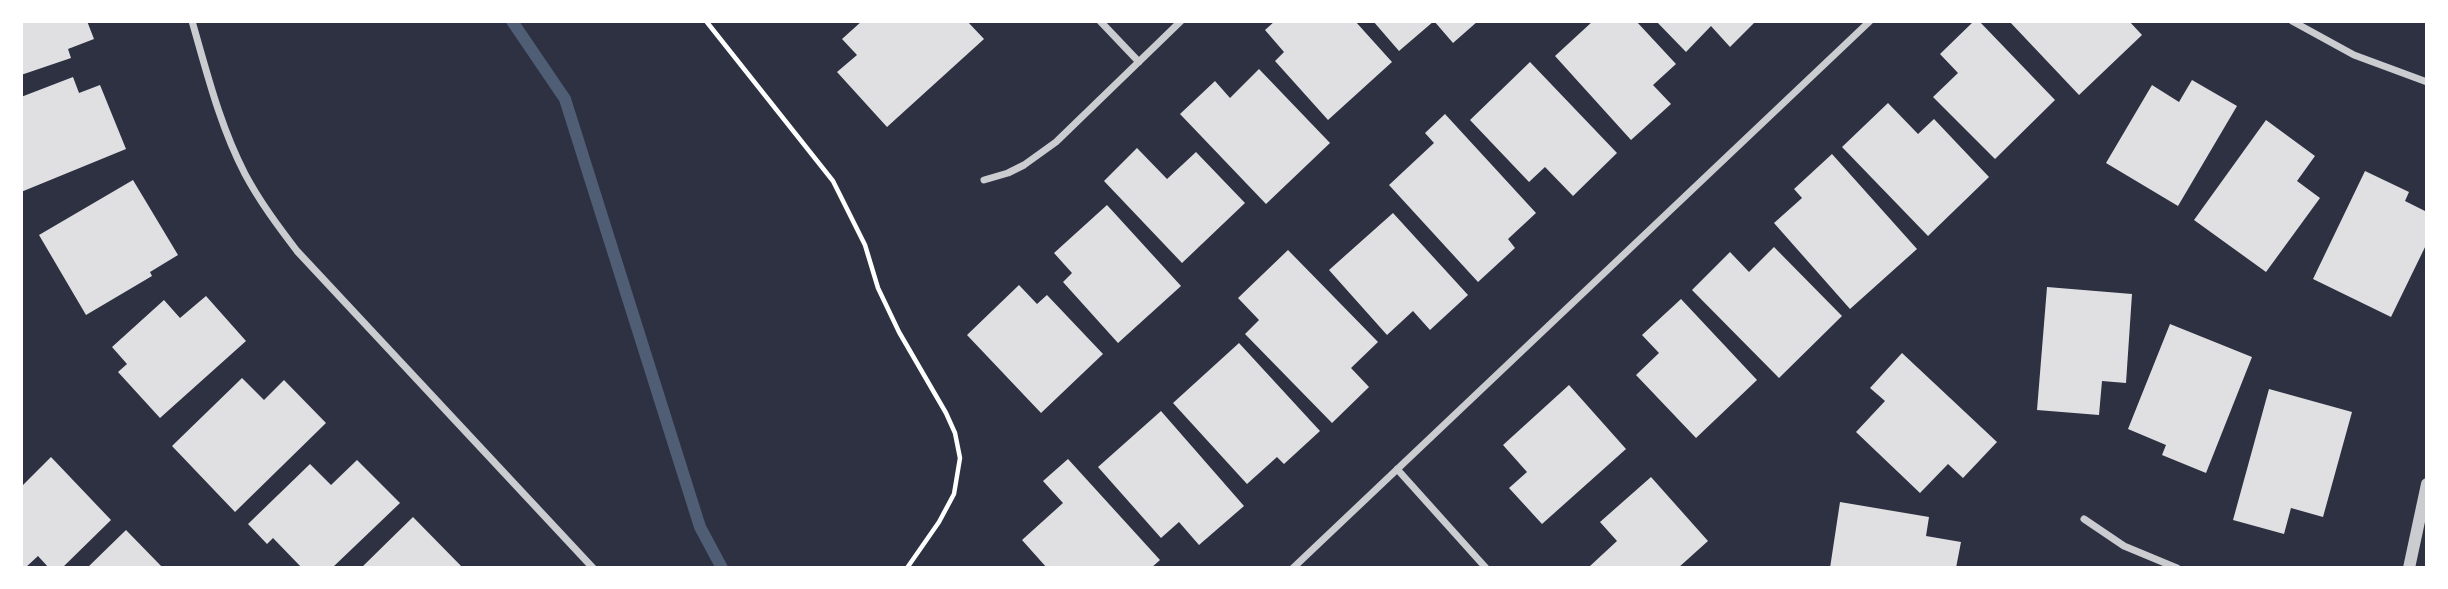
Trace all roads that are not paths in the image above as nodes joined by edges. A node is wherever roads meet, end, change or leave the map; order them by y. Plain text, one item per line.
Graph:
1 (192, 21) edge
2 (1100, 21) edge
3 (1181, 21) edge
4 (1870, 21) edge
5 (2292, 21) edge
6 (1139, 62) junction
7 (2427, 82) edge
8 (984, 180) dead end
9 (1397, 469) junction
10 (2427, 484) edge
11 (2084, 519) dead end
12 (593, 568) edge
13 (1293, 568) edge
14 (1486, 568) edge
15 (2177, 568) edge
16 (2409, 568) edge

1 - 12 street
2 - 6 street
3 - 6 street
4 - 9 street
5 - 7 street
6 - 8 street
9 - 13 street
9 - 14 street
10 - 16 street
11 - 15 street

